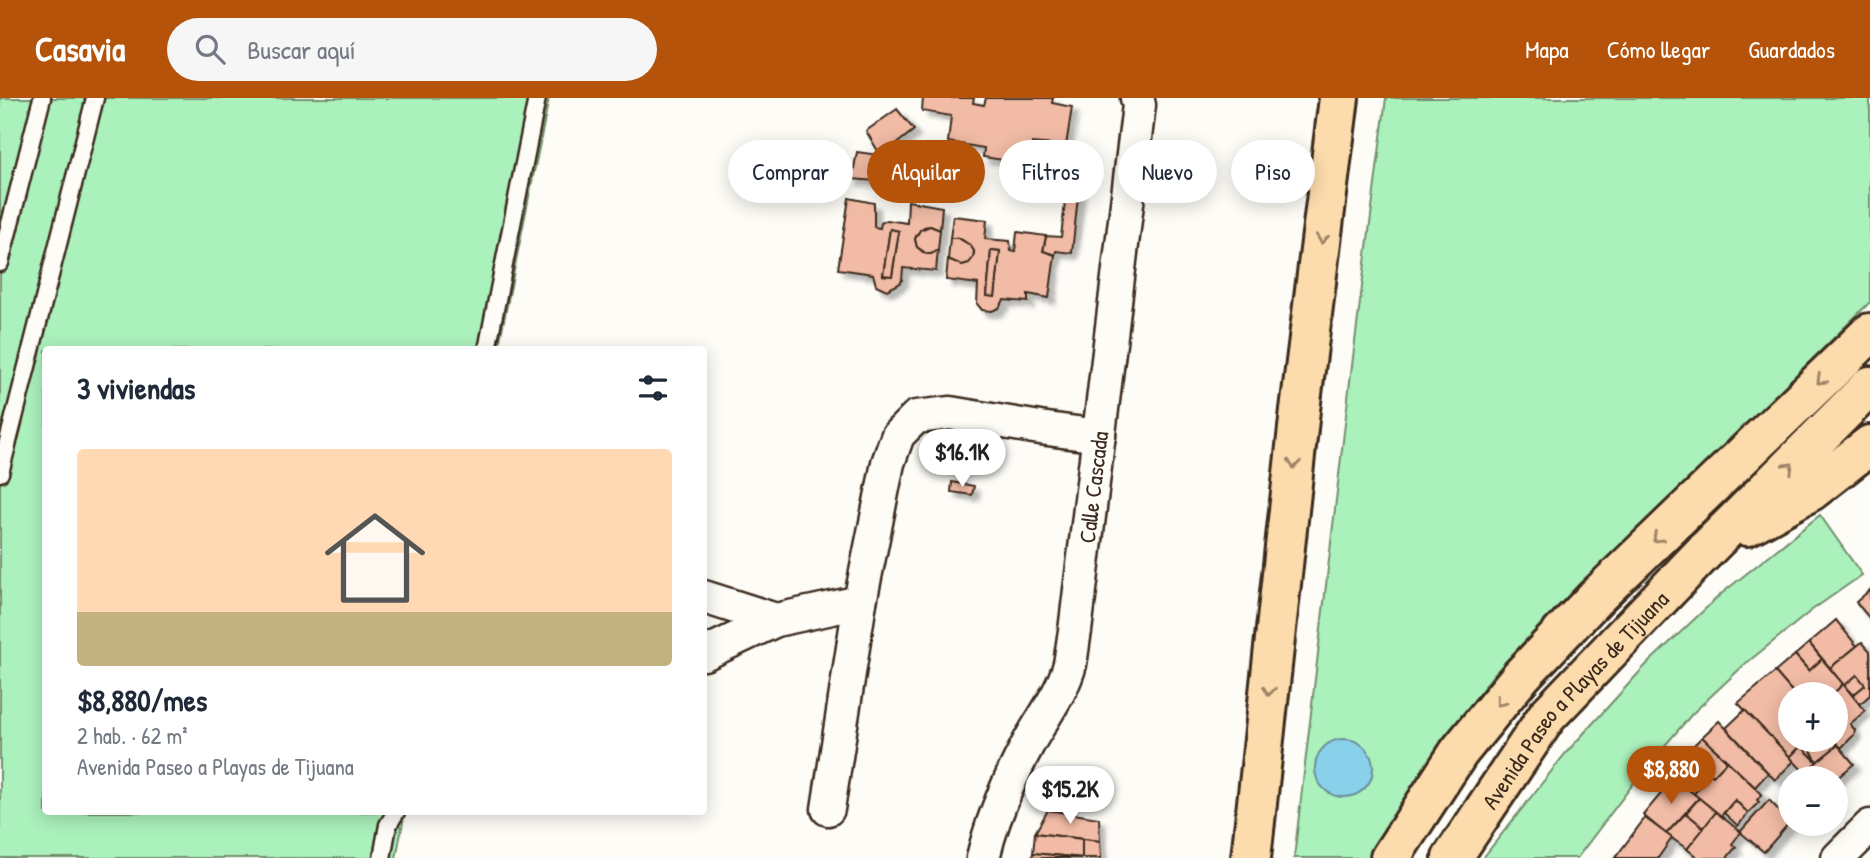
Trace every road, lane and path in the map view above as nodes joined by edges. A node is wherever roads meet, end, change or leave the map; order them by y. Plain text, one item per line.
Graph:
1 (42, 98) edge
2 (95, 98) edge
3 (537, 98) edge
4 (1137, 98) edge
5 (1339, 98) edge
6 (0, 263) edge
7 (1870, 332) edge
8 (488, 346) edge
9 (1870, 386) edge
10 (1099, 436) junction
11 (1870, 445) edge
12 (0, 473) edge
13 (1706, 550) junction
14 (707, 598) edge
15 (860, 602) junction
16 (776, 620) junction
17 (707, 653) edge
18 (828, 809) dead end
19 (394, 815) edge
20 (1870, 826) edge
21 (382, 858) edge
22 (983, 858) edge
23 (1251, 858) edge
24 (1390, 858) edge
25 (1452, 858) edge
26 (1838, 858) edge

1 - 6 lane
2 - 12 lane
3 - 8 lane
4 - 10 street, Calle Cascada
5 -> 23 main road
7 -> 24 main road
13 -> 9 main road, Avenida Paseo a Playas de Tijuana
10 - 15 street
10 - 22 street, Calle Cascada
11 - 13 main road
13 - 25 main road, Avenida Paseo a Playas de Tijuana
14 - 16 street
15 - 16 street
15 - 18 street
16 - 17 street
19 - 21 lane
20 - 26 street

